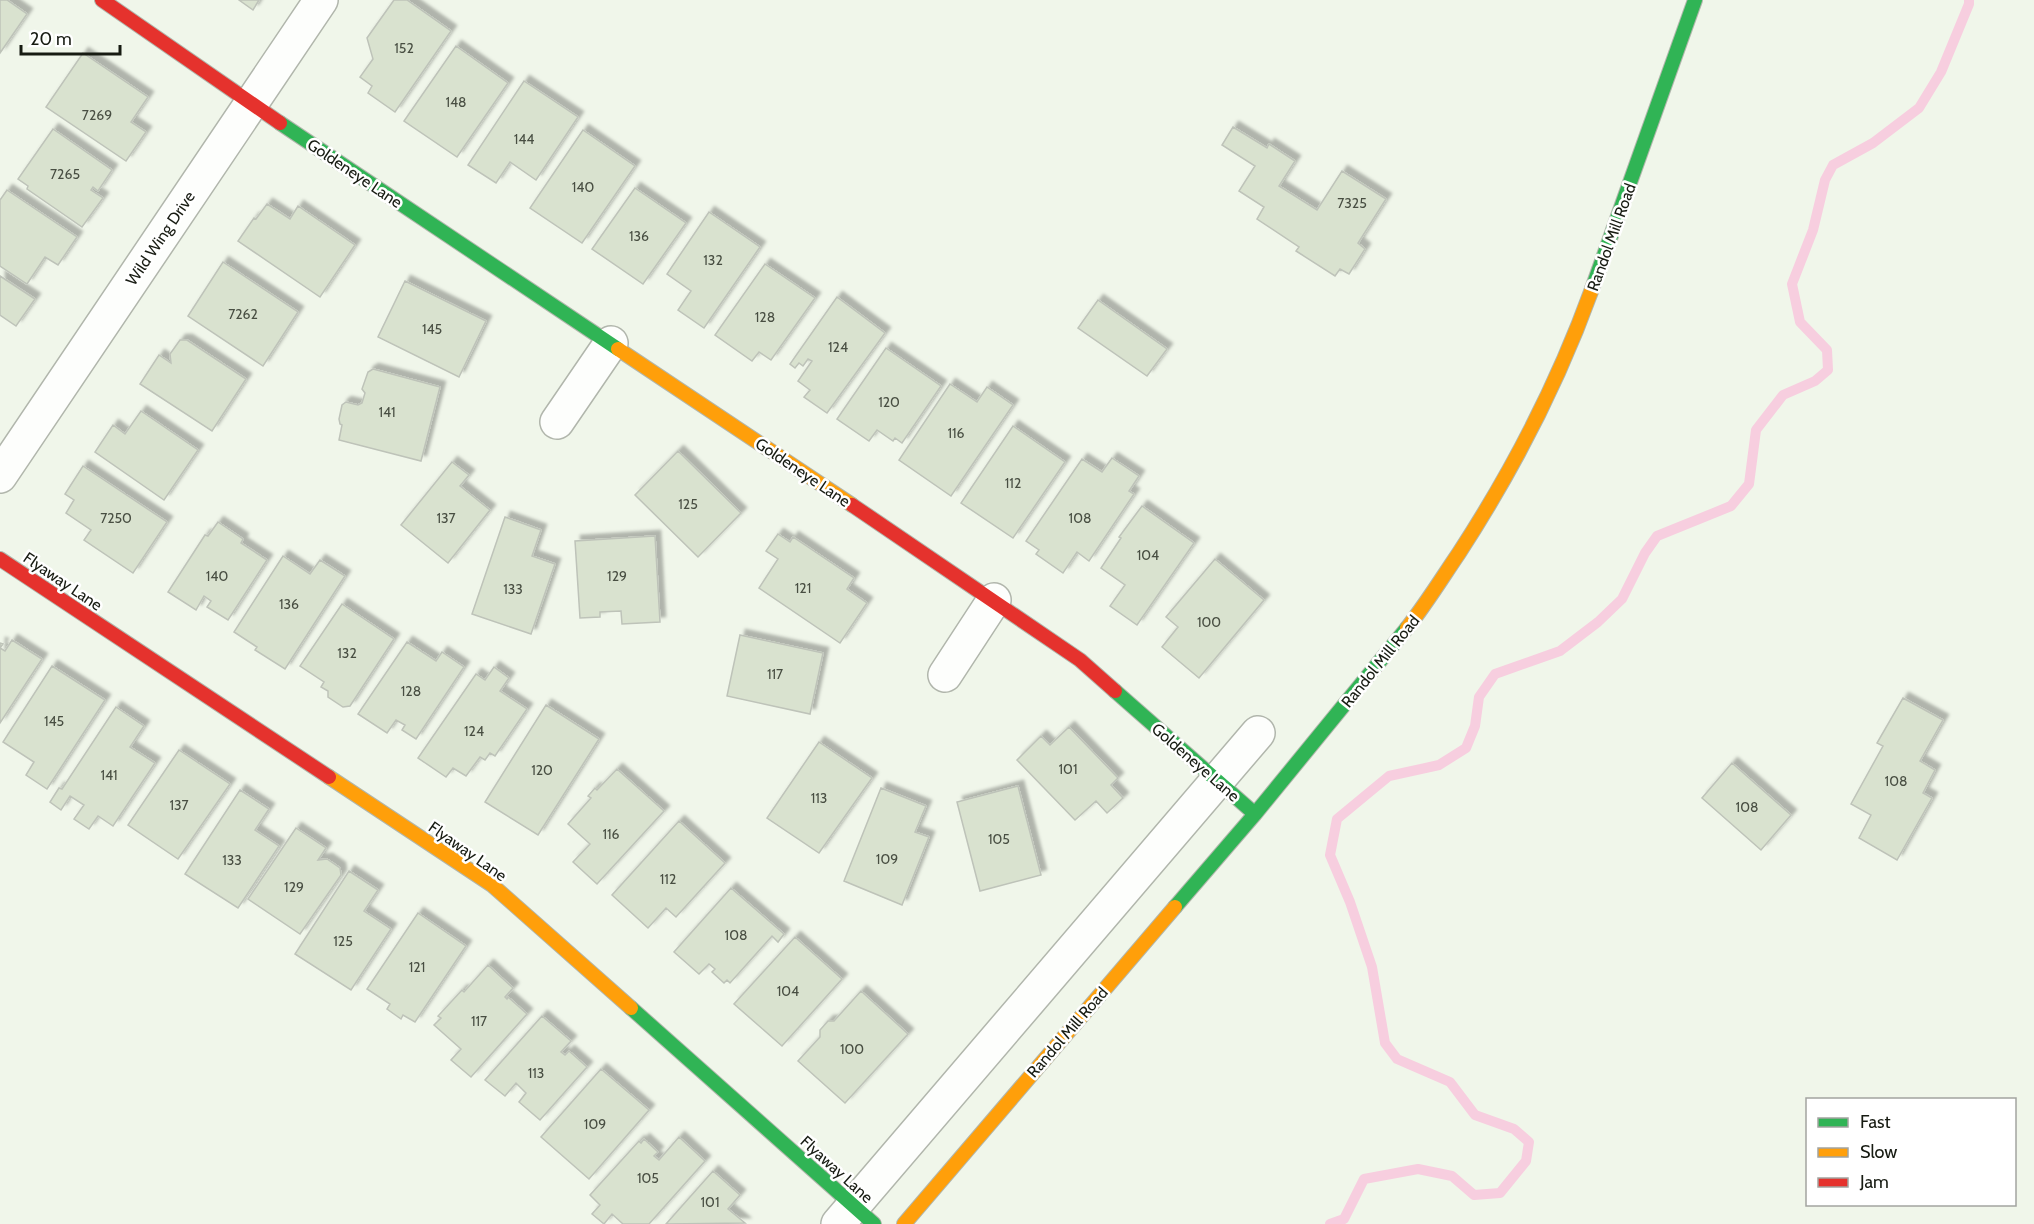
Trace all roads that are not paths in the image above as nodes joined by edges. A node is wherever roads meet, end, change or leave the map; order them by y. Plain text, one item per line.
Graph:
1 (102, 0) edge
2 (321, 0) edge
3 (1695, 0) edge
4 (250, 103) junction
5 (611, 344) junction
6 (556, 422) dead end
7 (0, 476) edge
8 (0, 559) edge
9 (994, 600) junction
10 (945, 675) dead end
11 (1258, 734) dead end
12 (1218, 781) junction
13 (1255, 814) junction
14 (855, 1218) edge
15 (904, 1224) edge

1 - 4 street, Goldeneye Lane
2 - 4 street, Wild Wing Drive
3 - 13 street, Randol Mill Road
4 - 5 street, Goldeneye Lane
4 - 7 street, Wild Wing Drive
5 - 6 street
5 - 9 street, Goldeneye Lane
8 - 14 street, Flyaway Lane
9 - 10 street
9 - 12 street, Goldeneye Lane
11 - 12 street
12 - 13 street, Goldeneye Lane
12 - 14 street
13 - 15 street, Randol Mill Road

